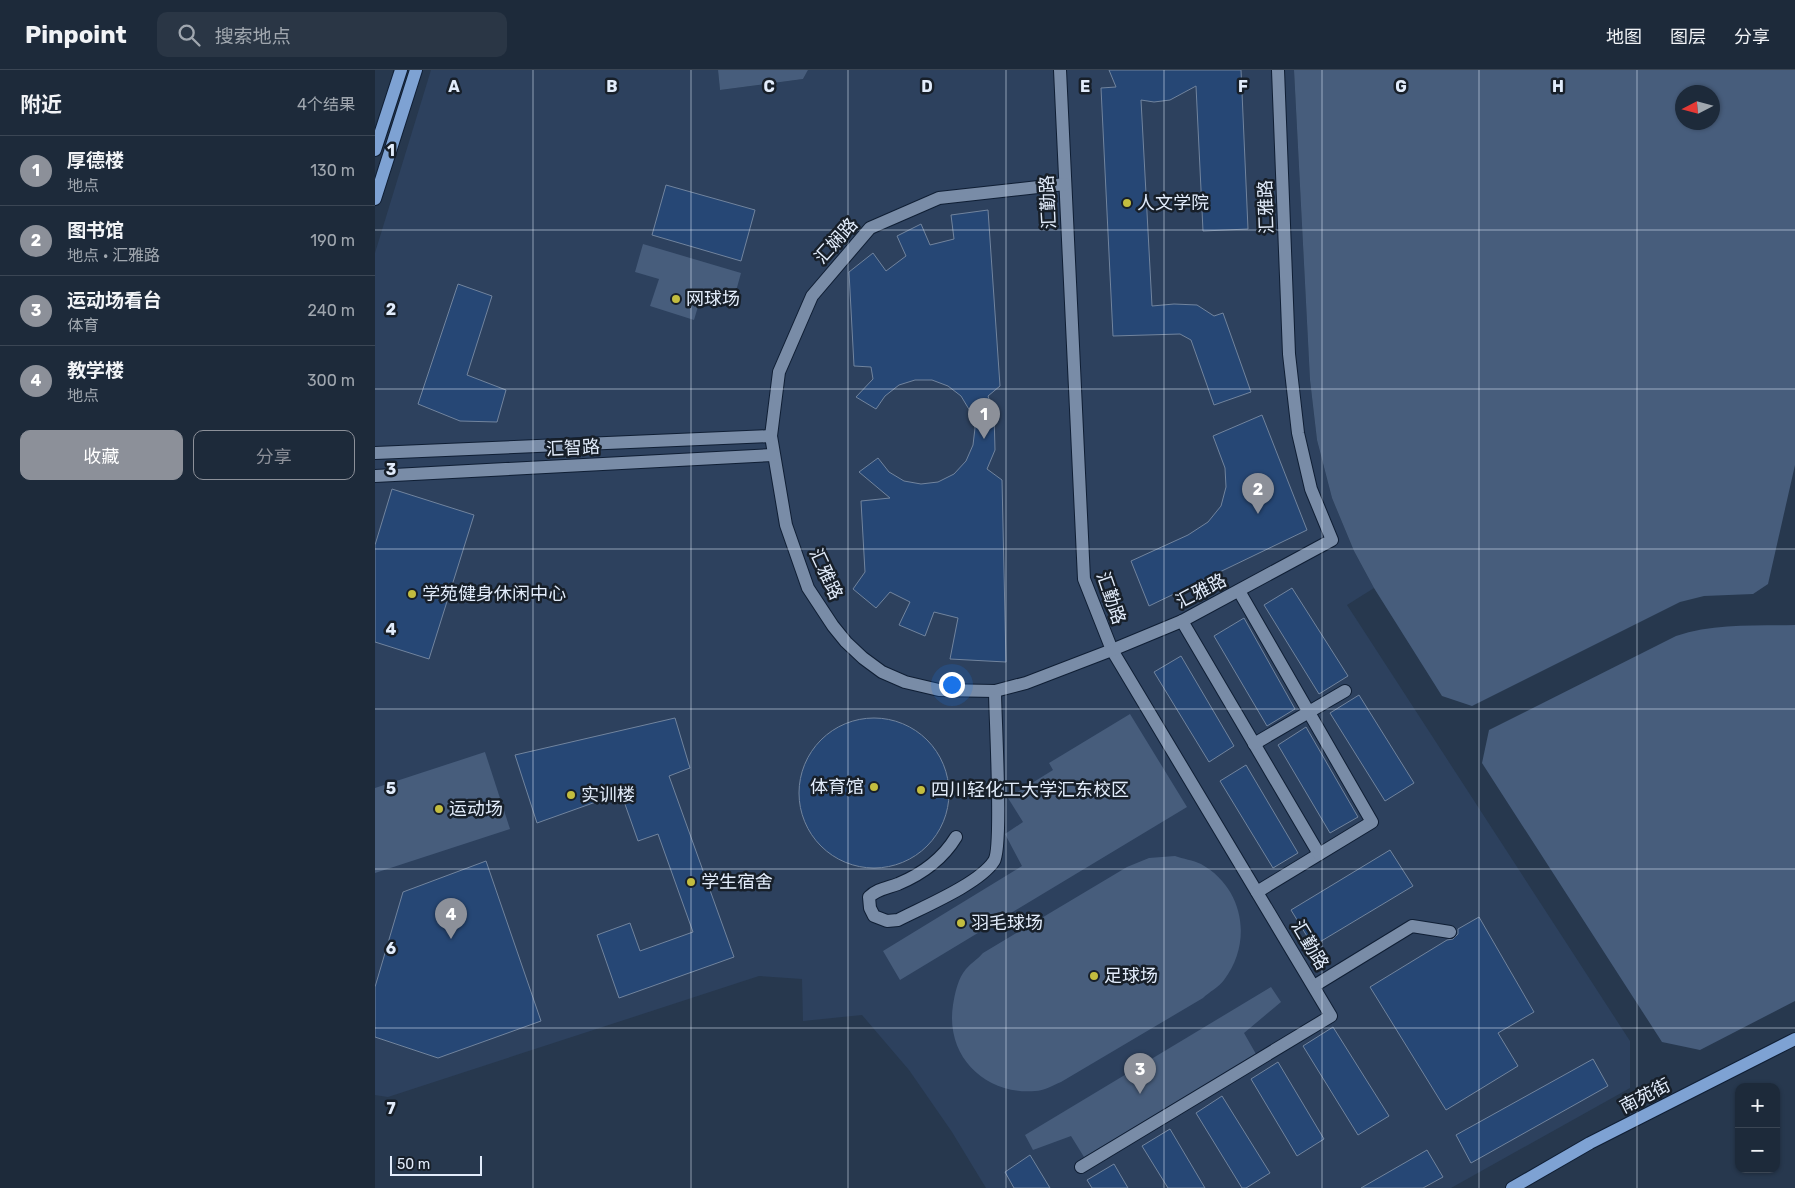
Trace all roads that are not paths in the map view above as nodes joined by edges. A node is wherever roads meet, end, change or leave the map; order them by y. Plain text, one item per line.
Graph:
1 (401, 70) edge
2 (416, 70) edge
3 (1060, 70) edge
4 (1277, 70) edge
5 (375, 150) edge
6 (1065, 184) junction
7 (375, 199) edge
8 (771, 436) junction
9 (375, 453) edge
10 (773, 455) junction
11 (375, 476) edge
12 (1239, 591) junction
13 (1182, 621) junction
14 (1112, 650) junction
15 (995, 691) junction
16 (1345, 691) dead end
17 (1309, 713) junction
18 (1254, 744) junction
19 (956, 837) dead end
20 (1319, 854) junction
21 (1257, 892) junction
22 (1450, 932) dead end
23 (1313, 986) junction
24 (1795, 1039) edge
25 (1081, 1167) dead end
26 (1512, 1188) edge

1 - 5 main road
2 - 7 main road
3 - 6 street, 汇勤路
4 - 12 street, 汇雅路
6 - 8 street, 汇娴路
6 - 14 street, 汇勤路
8 - 9 street, 汇智路
8 - 10 street, 汇雅路
10 - 11 street, 汇智路
10 - 15 street, 汇雅路
12 - 13 street, 汇雅路
12 - 17 street
13 - 14 street, 汇雅路
13 - 18 street
14 - 15 street, 汇雅路
14 - 21 street, 汇勤路
15 - 19 street
16 - 17 street
17 - 18 street
17 - 20 street
18 - 20 street
20 - 21 street
21 - 23 street, 汇勤路
22 - 23 street
23 - 25 street, 汇勤路
24 - 26 main road, 南苑街

